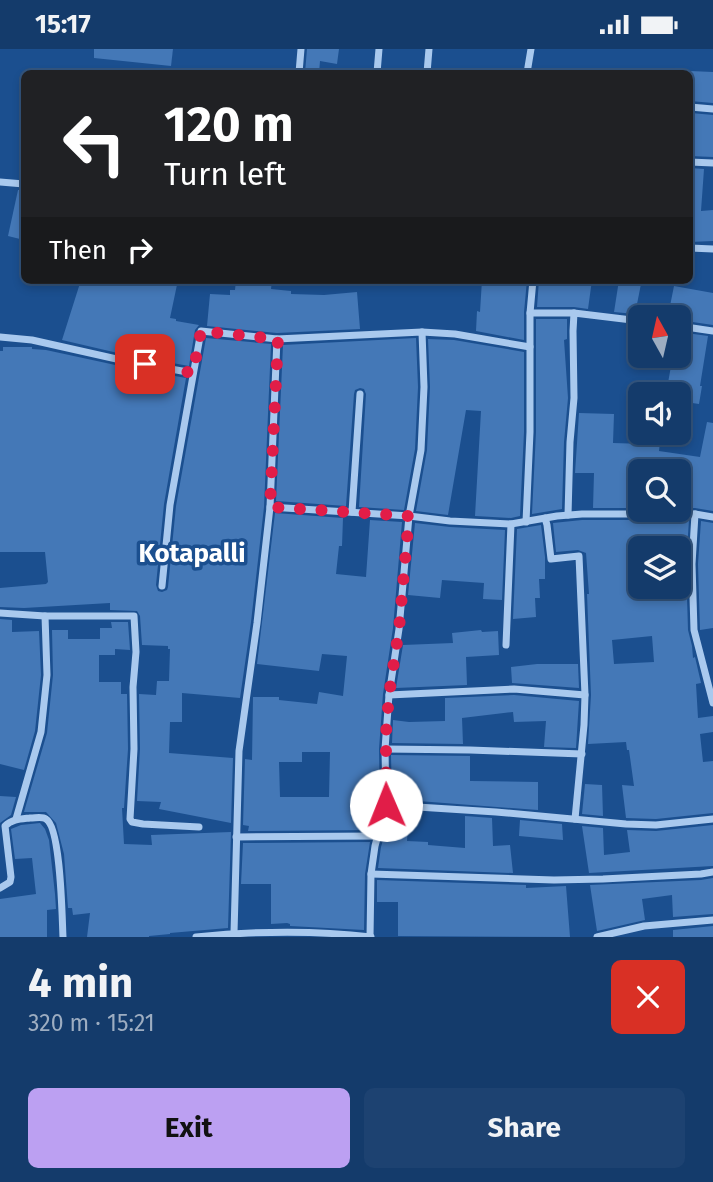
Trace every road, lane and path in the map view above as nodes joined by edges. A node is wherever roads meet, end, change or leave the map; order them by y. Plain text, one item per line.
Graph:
1 (302, 49) edge
2 (379, 49) edge
3 (429, 49) edge
4 (531, 49) edge
5 (299, 70) edge
6 (377, 70) edge
7 (427, 70) edge
8 (528, 70) edge
9 (693, 107) edge
10 (713, 109) edge
11 (693, 162) edge
12 (713, 163) edge
13 (0, 182) edge
14 (21, 184) edge
15 (693, 248) edge
16 (713, 249) edge
17 (533, 284) edge
18 (530, 313) junction
19 (574, 313) junction
20 (628, 320) edge
21 (691, 328) edge
22 (713, 331) edge
23 (422, 332) junction
24 (0, 337) edge
25 (278, 339) junction
26 (530, 347) junction
27 (193, 373) junction
28 (360, 394) dead end
29 (270, 507) junction
30 (352, 512) junction
31 (568, 515) junction
32 (695, 515) junction
33 (409, 516) junction
34 (713, 517) edge
35 (545, 518) junction
36 (526, 522) junction
37 (511, 523) junction
38 (162, 586) dead end
39 (0, 613) edge
40 (45, 616) junction
41 (506, 645) dead end
42 (389, 695) junction
43 (585, 695) junction
44 (713, 703) edge
45 (385, 749) junction
46 (582, 754) junction
47 (386, 805) junction
48 (16, 819) junction
49 (575, 819) junction
50 (713, 819) edge
51 (199, 827) dead end
52 (377, 836) junction
53 (236, 837) junction
54 (713, 872) edge
55 (371, 874) junction
56 (0, 888) edge
57 (713, 920) edge
58 (644, 926) junction
59 (234, 933) junction
60 (63, 937) edge
61 (197, 937) edge
62 (371, 937) edge
63 (597, 937) edge
64 (645, 937) edge

1 - 5 street
2 - 6 street
3 - 7 street
4 - 8 street
9 - 10 street
11 - 12 street
13 - 14 street
15 - 16 street
17 - 18 street
18 - 19 street
18 - 26 street
19 - 20 street
19 - 31 street
21 - 22 street
23 - 25 street
23 - 26 street
23 - 33 street
24 - 27 street
25 - 27 street
25 - 29 street
26 - 36 street
27 - 38 street
28 - 30 street
29 - 30 street
29 - 53 street
30 - 33 street
31 - 32 street
31 - 35 street
32 - 34 street
32 - 44 street
33 - 37 street
33 - 42 street
35 - 36 street
35 - 43 street
36 - 37 street
37 - 41 street
39 - 40 street
40 - 48 street
40 - 51 street
42 - 43 street
42 - 45 street
43 - 46 street
45 - 46 street
45 - 47 street
46 - 49 street
47 - 49 street
47 - 52 street
48 - 56 street
48 - 60 street
49 - 50 street
52 - 53 street
52 - 55 street
53 - 59 street
54 - 55 street
55 - 62 street
57 - 58 street
58 - 63 street
58 - 64 street
59 - 61 street
59 - 62 street

